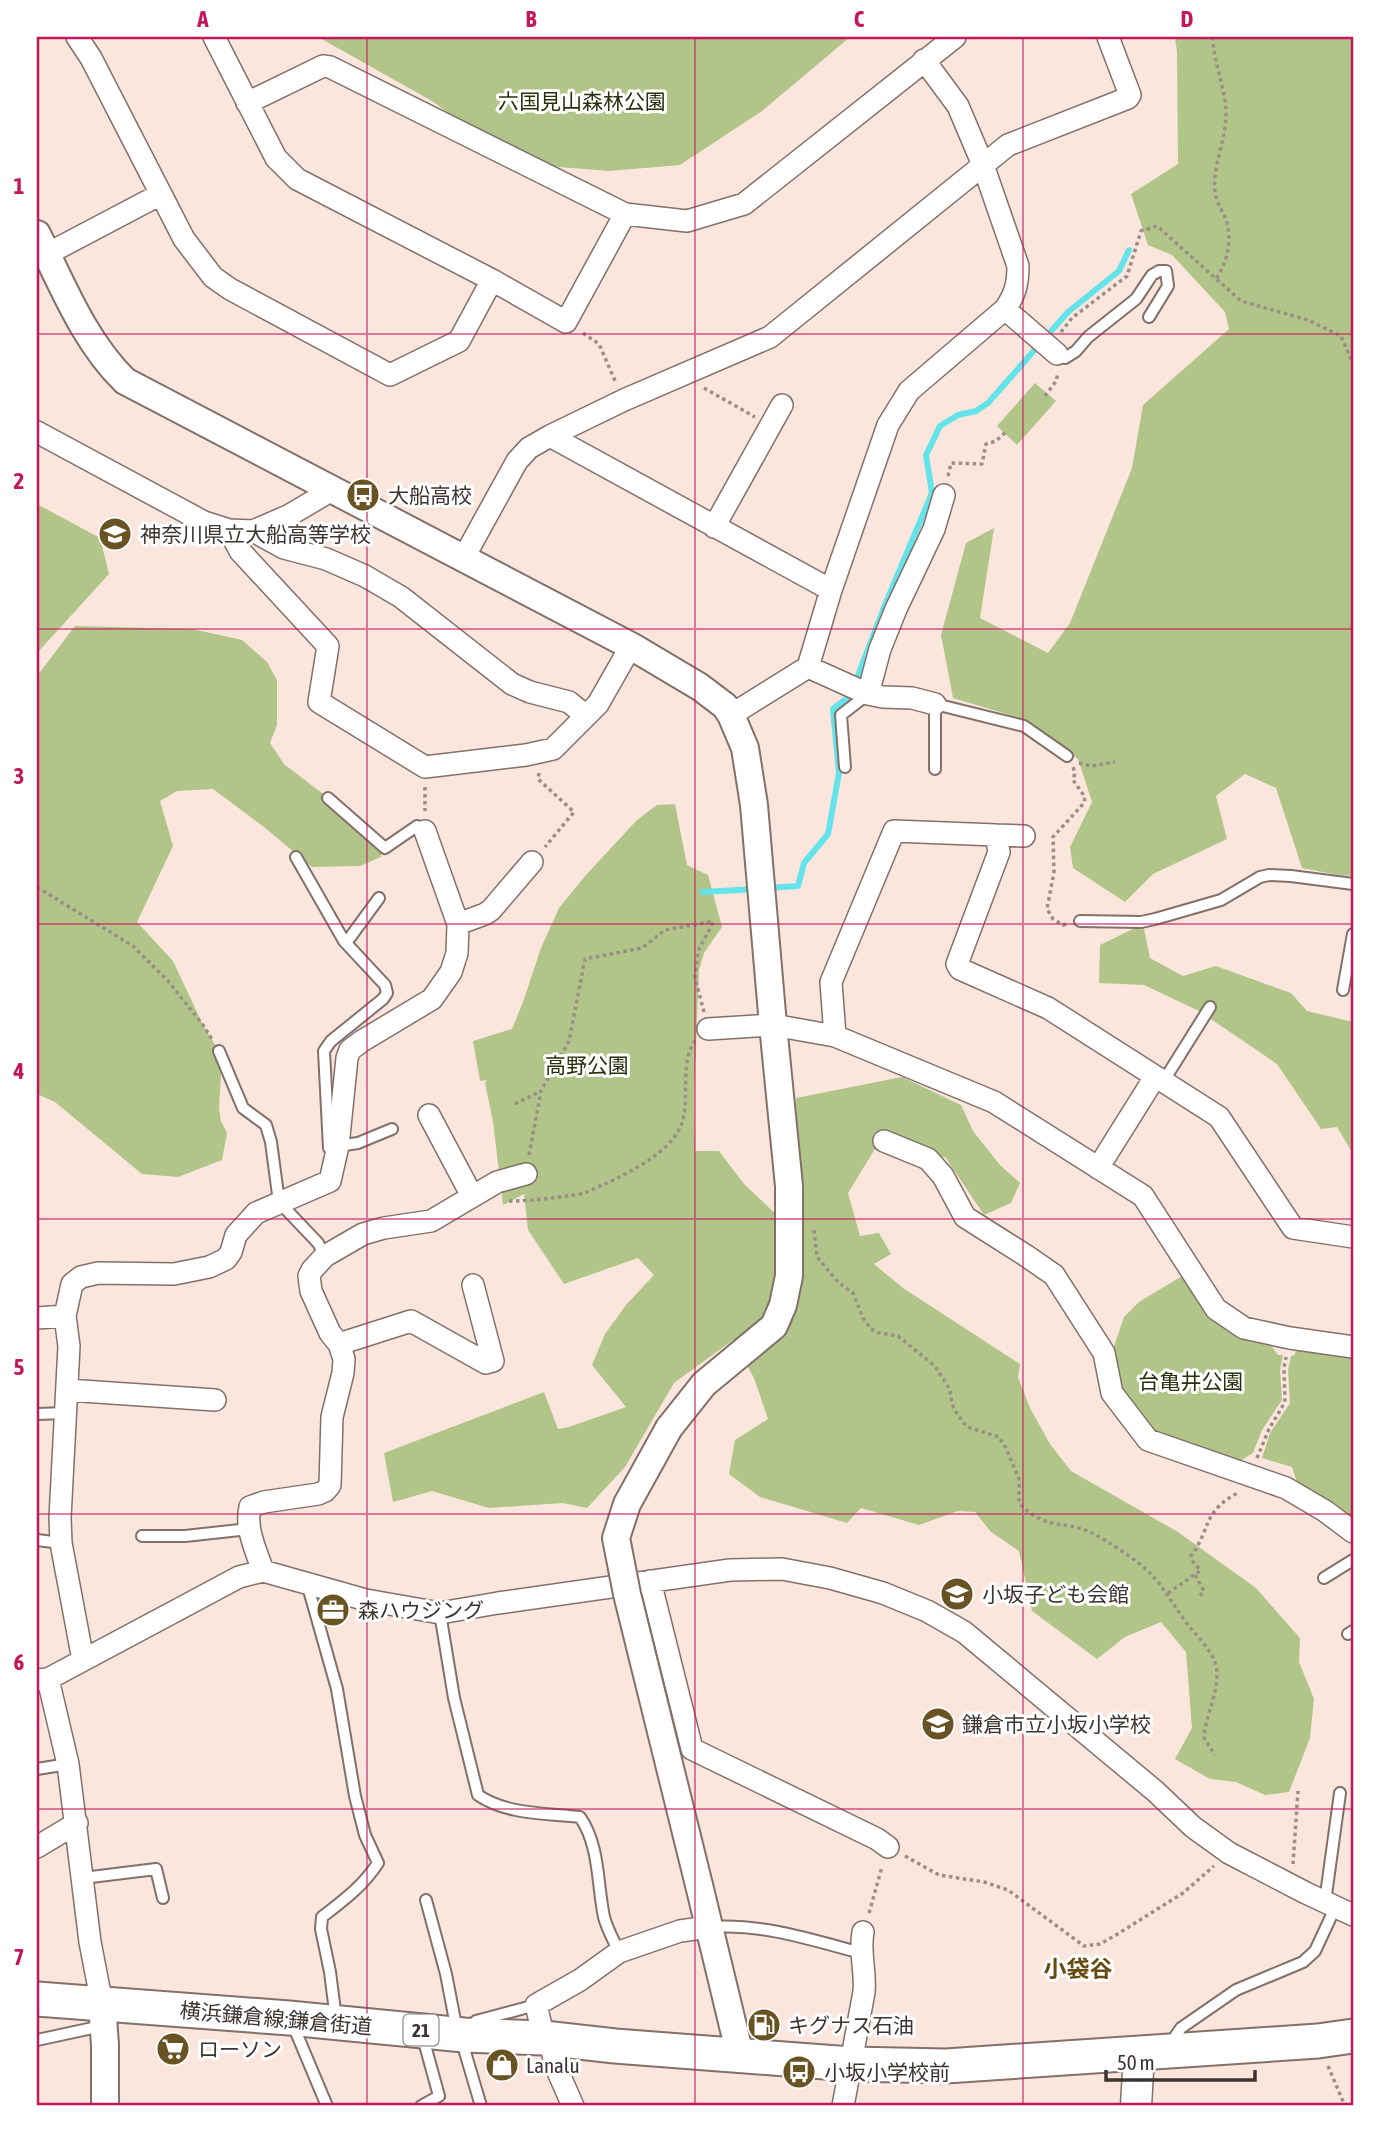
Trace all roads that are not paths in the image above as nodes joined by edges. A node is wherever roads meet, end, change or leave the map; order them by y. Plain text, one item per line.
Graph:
1 (77, 37) edge
2 (214, 37) edge
3 (955, 37) edge
4 (1108, 37) edge
5 (924, 60) junction
6 (247, 103) junction
7 (983, 165) junction
8 (161, 194) junction
9 (625, 214) junction
10 (42, 244) edge
11 (492, 280) junction
12 (1005, 309) junction
13 (1149, 317) dead end
14 (1053, 351) joint
15 (782, 405) dead end
16 (37, 432) edge
17 (550, 436) junction
18 (332, 490) junction
19 (944, 495) road end
20 (714, 527) junction
21 (229, 530) junction
22 (253, 531) junction
23 (463, 559) junction
24 (831, 590) junction
25 (631, 646) junction
26 (808, 667) junction
27 (868, 694) junction
28 (935, 704) junction
29 (731, 715) junction
30 (586, 716) junction
31 (1069, 758) road end
32 (845, 767) dead end
33 (935, 769) dead end
34 (328, 798) dead end
35 (425, 831) joint
36 (996, 835) junction
37 (1024, 836) dead end
38 (296, 857) dead end
39 (532, 862) road end
40 (1353, 884) edge
41 (379, 898) dead end
42 (1080, 921) road end
43 (458, 924) junction
44 (1353, 934) edge
45 (346, 943) junction
46 (1343, 990) dead end
47 (1210, 1007) dead end
48 (773, 1025) junction
49 (708, 1030) road end
50 (835, 1036) junction
51 (219, 1051) road end
52 (1159, 1080) junction
53 (429, 1115) dead end
54 (392, 1129) dead end
55 (884, 1141) dead end
56 (336, 1153) junction
57 (1098, 1168) junction
58 (526, 1174) road end
59 (472, 1196) junction
60 (279, 1202) junction
61 (1353, 1237) edge
62 (325, 1255) junction
63 (473, 1285) dead end
64 (65, 1316) junction
65 (37, 1318) edge
66 (339, 1344) junction
67 (1353, 1346) edge
68 (67, 1390) junction
69 (215, 1400) dead end
70 (65, 1413) junction
71 (37, 1414) edge
72 (249, 1530) junction
73 (1353, 1532) edge
74 (142, 1536) dead end
75 (37, 1540) edge
76 (61, 1543) junction
77 (1353, 1560) edge
78 (263, 1571) junction
79 (1324, 1578) dead end
80 (650, 1581) junction
81 (307, 1583) junction
82 (440, 1613) junction
83 (83, 1660) junction
84 (42, 1680) edge
85 (68, 1764) junction
86 (37, 1769) edge
87 (1340, 1793) dead end
88 (77, 1823) junction
89 (37, 1847) edge
90 (888, 1847) road end
91 (83, 1878) junction
92 (163, 1898) dead end
93 (426, 1900) dead end
94 (1338, 1908) edge
95 (709, 1927) junction
96 (862, 1942) joint
97 (619, 1952) junction
98 (37, 1999) edge
99 (536, 2005) junction
100 (103, 2015) junction
101 (289, 2018) junction
102 (336, 2022) junction
103 (421, 2031) junction
104 (461, 2034) junction
105 (1353, 2036) edge
106 (547, 2038) junction
107 (37, 2040) edge
108 (1152, 2053) junction
109 (740, 2056) junction
110 (851, 2064) junction
111 (106, 2106) edge
112 (327, 2106) edge
113 (421, 2106) edge
114 (481, 2106) edge
115 (573, 2106) edge
116 (844, 2106) edge
117 (1136, 2106) edge

1 - 8 street
2 - 6 street
3 - 5 street
4 - 7 street
5 - 7 street
5 - 9 street
6 - 9 street
6 - 11 street
7 - 12 street
7 - 17 street
8 - 10 street
8 - 11 street
9 - 11 street
10 - 18 street
12 - 14 street
12 - 24 street
13 - 14 lane
15 - 20 street
16 - 21 street
17 - 20 street
17 - 23 street
18 - 22 street
18 - 23 street
19 - 27 street
20 - 24 street
21 - 22 street
21 - 30 street
22 - 30 street
23 - 25 street
24 - 26 street
25 - 29 street
25 - 30 street
26 - 27 street
26 - 29 street
27 - 28 street
27 - 32 lane
28 - 31 lane
28 - 33 lane
29 - 48 street
34 - 35 lane
35 - 43 street
36 - 37 street
36 - 50 street
36 - 52 street
38 - 45 lane
39 - 43 street
40 - 42 lane
41 - 45 lane
43 - 56 street
44 - 46 lane
45 - 56 lane
47 - 52 lane
48 - 49 street
48 - 50 street
48 - 95 street, bridge
50 - 57 street
51 - 60 lane
52 - 57 street
52 - 61 street
53 - 59 street
54 - 56 lane
55 - 73 street
56 - 60 street
57 - 67 street
58 - 59 street
59 - 62 street
60 - 62 lane
60 - 64 street
62 - 66 street
63 - 66 street
64 - 65 street
64 - 68 street
66 - 72 street
68 - 69 street
68 - 70 street
70 - 71 lane
70 - 76 street
72 - 74 lane
72 - 78 street
75 - 76 lane
76 - 83 street
77 - 79 lane
78 - 81 street
78 - 83 street
80 - 82 street
80 - 90 street
80 - 94 street
81 - 82 street
81 - 102 lane
82 - 97 lane
83 - 84 street
84 - 85 street
85 - 86 lane
85 - 88 street
87 - 94 lane
88 - 89 street
88 - 91 street
91 - 92 lane
91 - 100 street
93 - 104 lane
94 - 108 lane
95 - 96 lane
95 - 97 street
95 - 109 street
96 - 110 street
97 - 99 street
98 - 100 main road, 横浜鎌倉線;鎌倉街道 / 21
99 - 104 lane
99 - 106 street
100 - 101 main road, 横浜鎌倉線;鎌倉街道 / 21
100 - 107 lane
100 - 111 street
101 - 102 main road, 横浜鎌倉線;鎌倉街道 / 21
101 - 112 lane
102 - 103 main road, 横浜鎌倉線;鎌倉街道 / 21
103 - 104 main road, 横浜鎌倉線;鎌倉街道 / 21
103 - 113 lane
104 - 106 main road, 横浜鎌倉線;鎌倉街道 / 21
104 - 114 lane
105 - 108 main road, 横浜鎌倉線;鎌倉街道 / 21
106 - 109 main road, 横浜鎌倉線;鎌倉街道 / 21
106 - 115 street
108 - 110 main road, 横浜鎌倉線;鎌倉街道 / 21
108 - 117 main road
109 - 110 main road, 横浜鎌倉線;鎌倉街道 / 21
110 - 116 street

